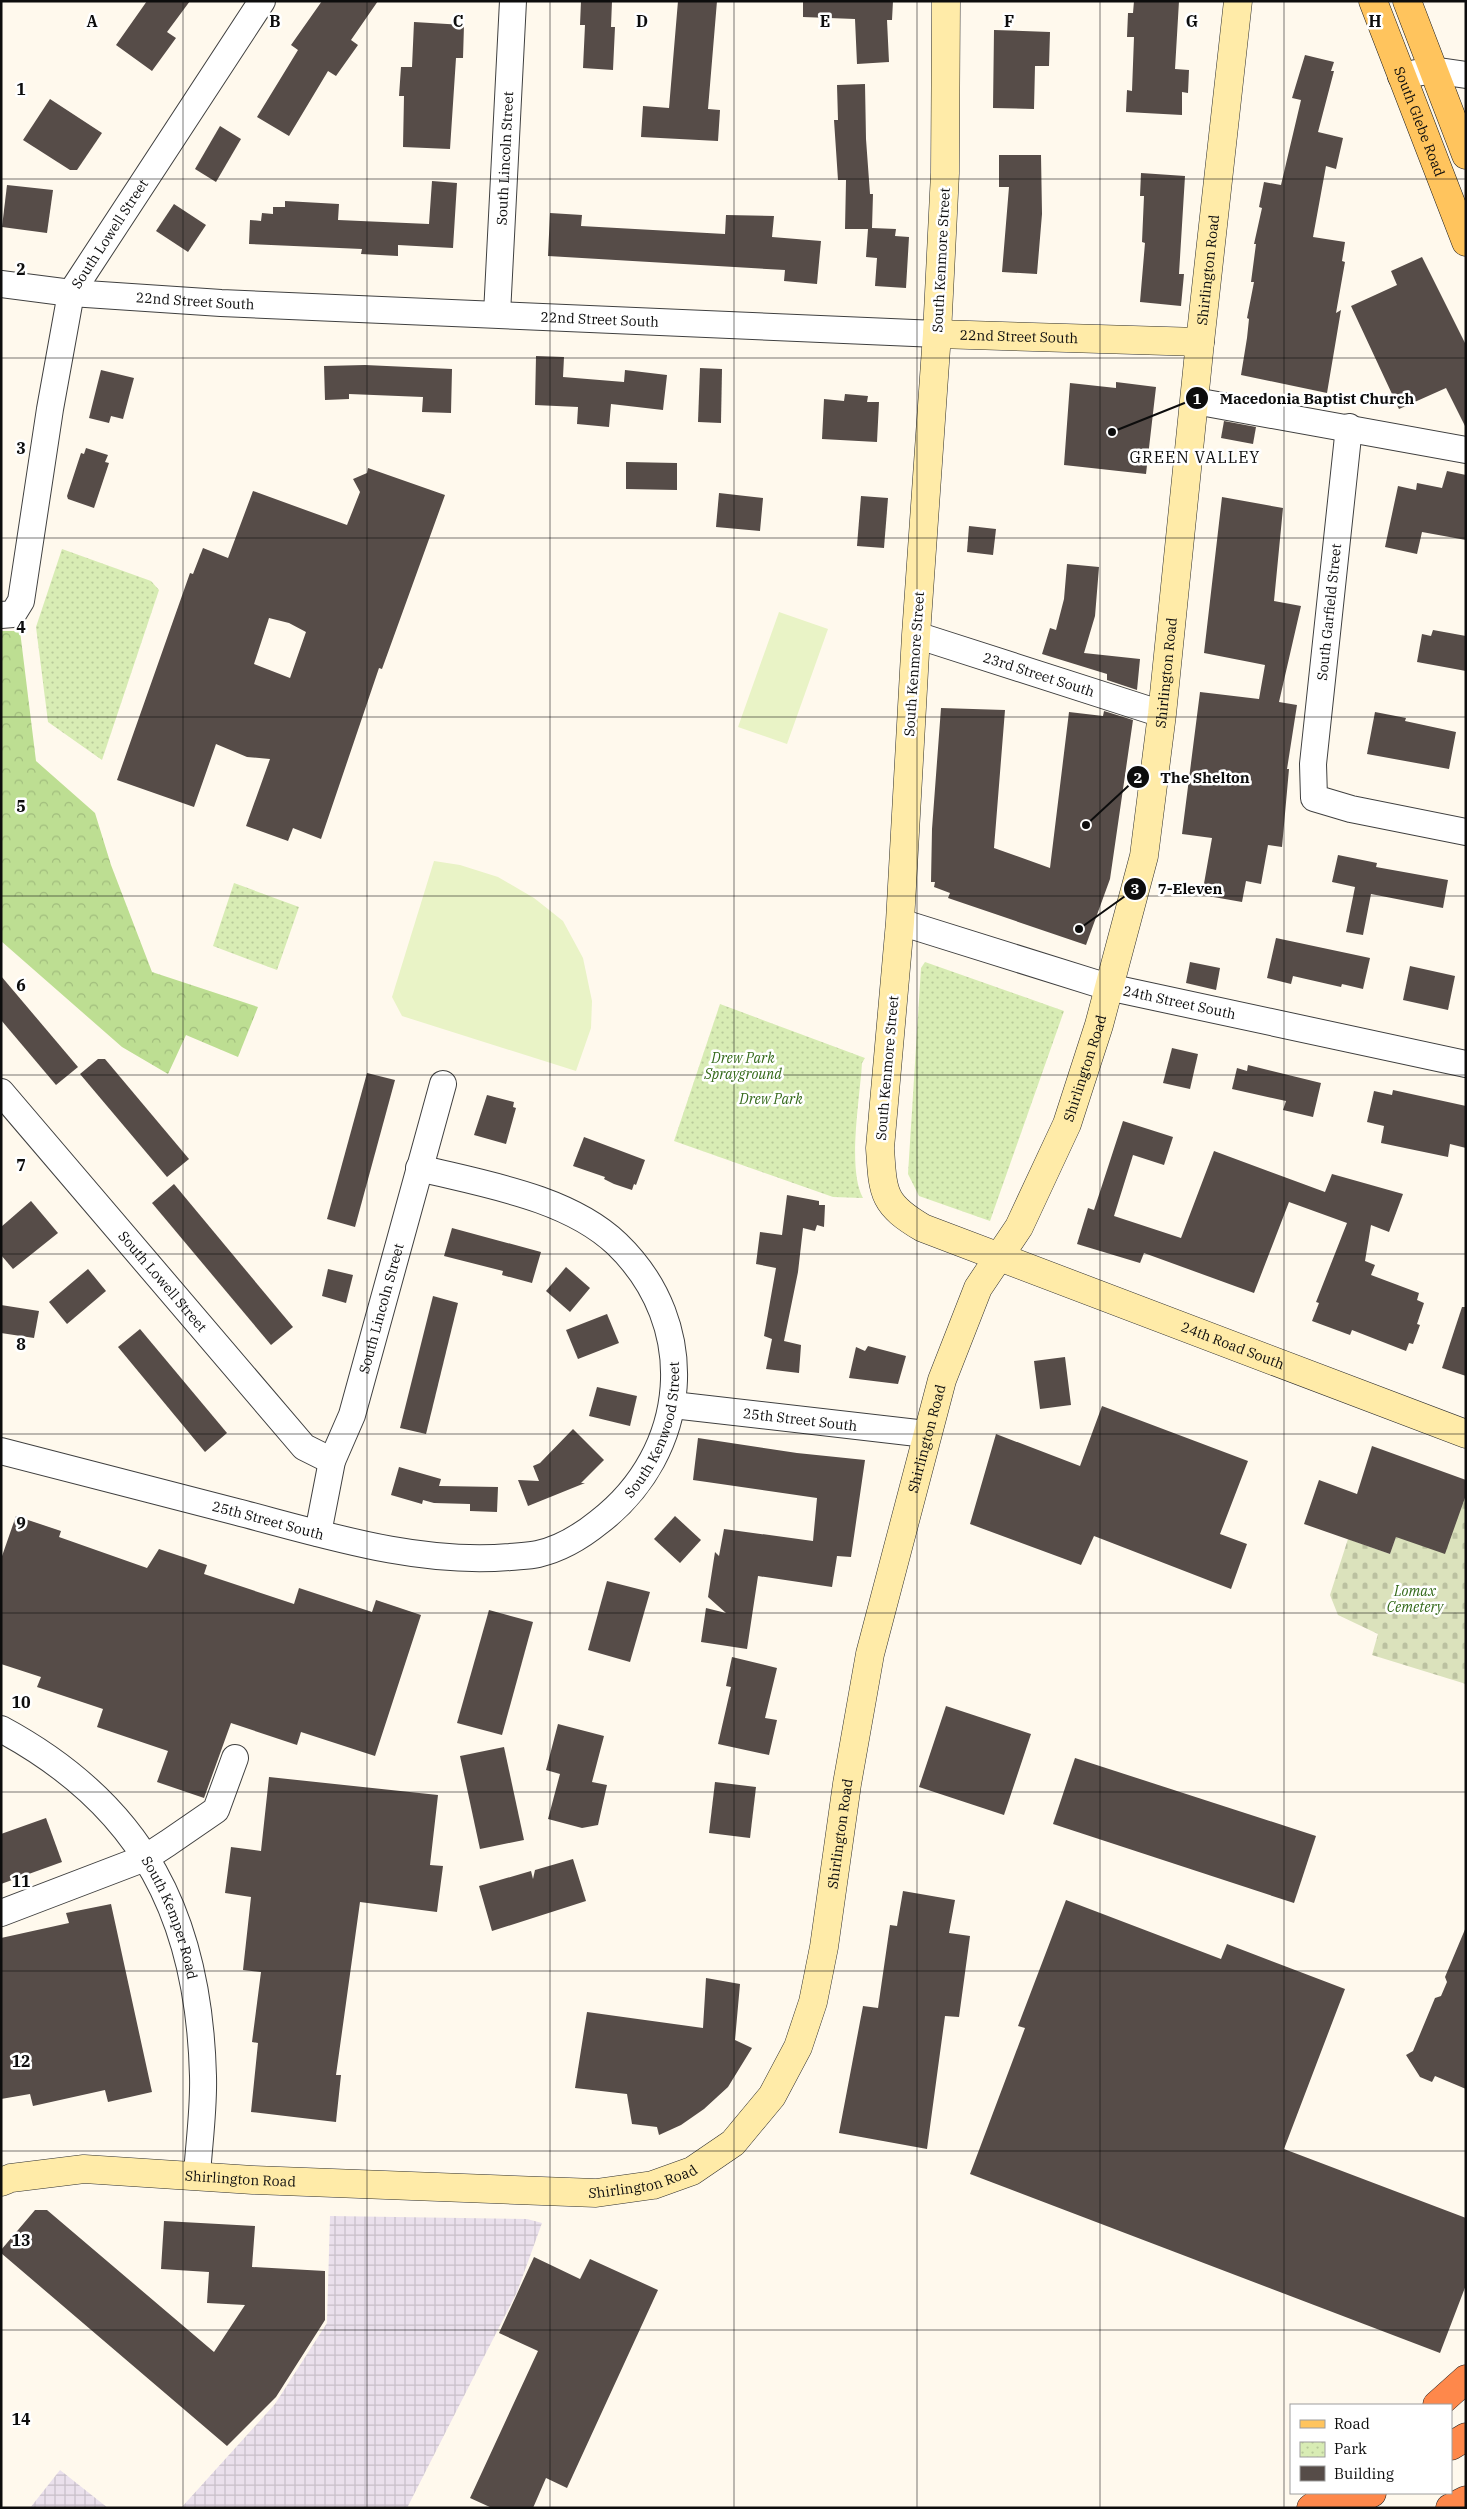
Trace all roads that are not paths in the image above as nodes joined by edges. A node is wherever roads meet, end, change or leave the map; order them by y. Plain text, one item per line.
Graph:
1 (262, 1) edge
2 (513, 1) edge
3 (946, 1) edge
4 (1238, 1) edge
5 (1373, 1) edge
6 (1406, 1) edge
7 (1432, 70) junction
8 (1466, 75) edge
9 (1401, 76) junction
10 (1466, 155) edge
11 (1466, 242) edge
12 (1, 284) edge
13 (70, 294) junction
14 (498, 314) junction
15 (937, 334) junction
16 (1200, 342) junction
17 (1195, 401) junction
18 (1349, 427) junction
19 (1466, 450) edge
20 (7, 615) edge
21 (916, 635) junction
22 (1162, 714) junction
23 (1466, 832) edge
24 (900, 922) junction
25 (1108, 987) junction
26 (1466, 1064) edge
27 (443, 1084) dead end
28 (1, 1092) edge
29 (419, 1168) junction
30 (998, 1257) junction
31 (673, 1405) junction
32 (926, 1434) junction
33 (1466, 1434) edge
34 (1, 1451) edge
35 (332, 1461) junction
36 (318, 1533) junction
37 (539, 1554) joint
38 (1, 1729) edge
39 (235, 1758) dead end
40 (145, 1858) junction
41 (1, 1914) edge
42 (196, 2175) junction
43 (1, 2182) edge
44 (1466, 2379) edge
45 (1438, 2404) edge
46 (1466, 2437) edge
47 (1452, 2445) edge
48 (1330, 2494) edge
49 (1370, 2494) edge
50 (1466, 2500) edge
51 (1311, 2508) edge
52 (1344, 2508) edge
53 (1450, 2508) edge

1 - 13 street, South Lowell Street
2 - 14 street, South Lincoln Street
3 - 15 main road, South Kenmore Street
4 - 16 main road, Shirlington Road
5 - 9 main road, South Glebe Road
6 - 7 main road
7 - 8 street
7 - 9 street
7 - 10 main road
9 - 11 main road, South Glebe Road
12 - 13 street, 22nd Street South
13 - 14 street, 22nd Street South
13 - 20 street, South Lowell Street
14 - 15 street, 22nd Street South
15 - 16 main road, 22nd Street South
15 - 21 main road, South Kenmore Street
16 - 17 main road, Shirlington Road
17 - 18 street
17 - 22 main road, Shirlington Road
18 - 19 street
18 - 23 street, South Garfield Street
21 - 22 street, 23rd Street South
21 - 24 main road, South Kenmore Street
22 - 25 main road, Shirlington Road
24 - 25 street, 24th Street South
24 - 30 main road, South Kenmore Street
25 - 26 street, 24th Street South
25 - 30 main road, Shirlington Road
27 - 29 street, South Lincoln Street
28 - 35 street, South Lowell Street
29 - 31 street, South Kenwood Street
29 - 35 street, South Lincoln Street
30 - 32 main road, Shirlington Road
30 - 33 main road, 24th Road South
31 - 32 street, 25th Street South
31 - 37 street, South Kenwood Street
32 - 42 main road, Shirlington Road
34 - 36 street, 25th Street South
35 - 36 street, South Lincoln Street
36 - 37 street, 25th Street South
38 - 40 street, South Kemper Road
39 - 40 street
40 - 41 street
40 - 42 street, South Kemper Road
42 - 43 main road, Shirlington Road
44 - 45 highway
46 - 47 highway
48 - 51 highway
49 - 52 highway
50 - 53 highway

